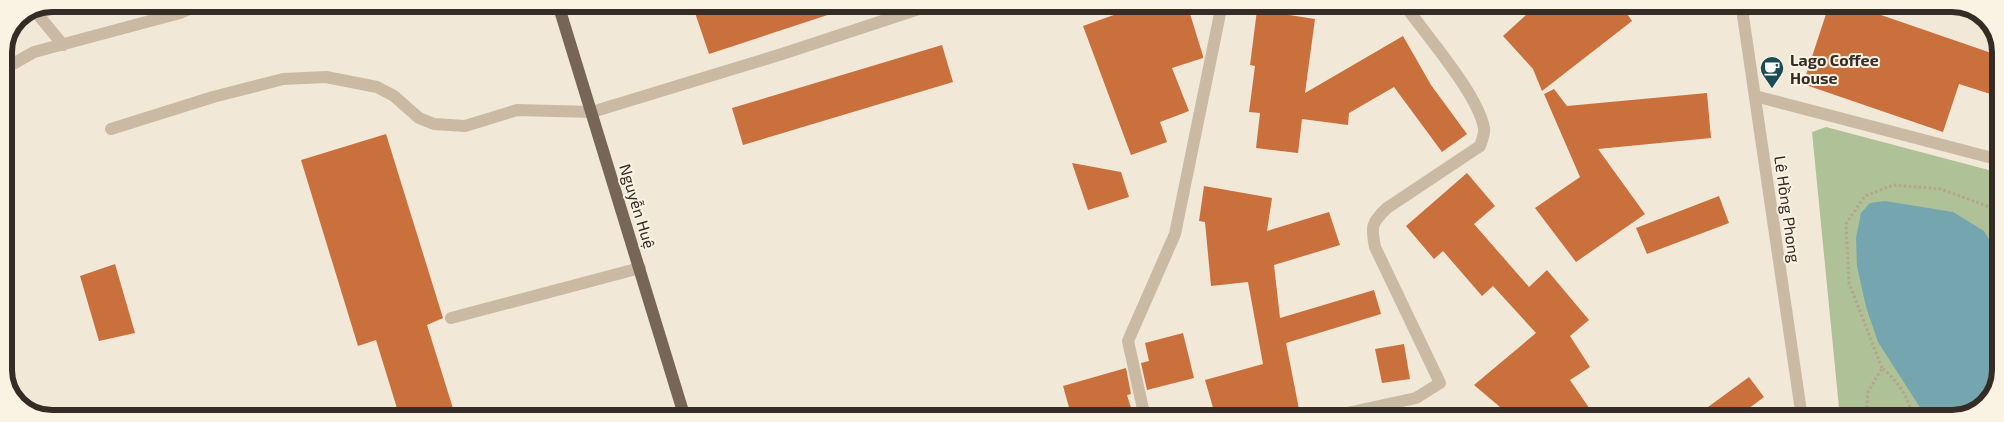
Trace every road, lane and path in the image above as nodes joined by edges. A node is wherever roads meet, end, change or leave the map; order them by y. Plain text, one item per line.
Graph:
1 (182, 12) edge
2 (561, 12) edge
3 (910, 12) edge
4 (1220, 12) edge
5 (1410, 12) edge
6 (1744, 12) edge
7 (39, 15) edge
8 (63, 45) junction
9 (12, 64) edge
10 (1755, 96) junction
11 (592, 112) junction
12 (111, 129) dead end
13 (1991, 158) edge
14 (1991, 208) edge
15 (640, 268) junction
16 (451, 318) dead end
17 (1882, 368) junction
18 (683, 410) edge
19 (1143, 410) edge
20 (1361, 410) edge
21 (1801, 410) edge
22 (1867, 410) edge
23 (1910, 410) edge

1 - 8 street
2 - 11 main road, Nguyễn Huệ
3 - 11 street
4 - 19 street
5 - 20 street
6 - 10 street, Lê Hồng Phong
7 - 8 street
8 - 9 street
10 - 13 street
10 - 21 street, Lê Hồng Phong
11 - 12 street
11 - 15 main road, Nguyễn Huệ
14 - 17 path
15 - 16 street
15 - 18 main road, Nguyễn Huệ
17 - 22 path
17 - 23 path

